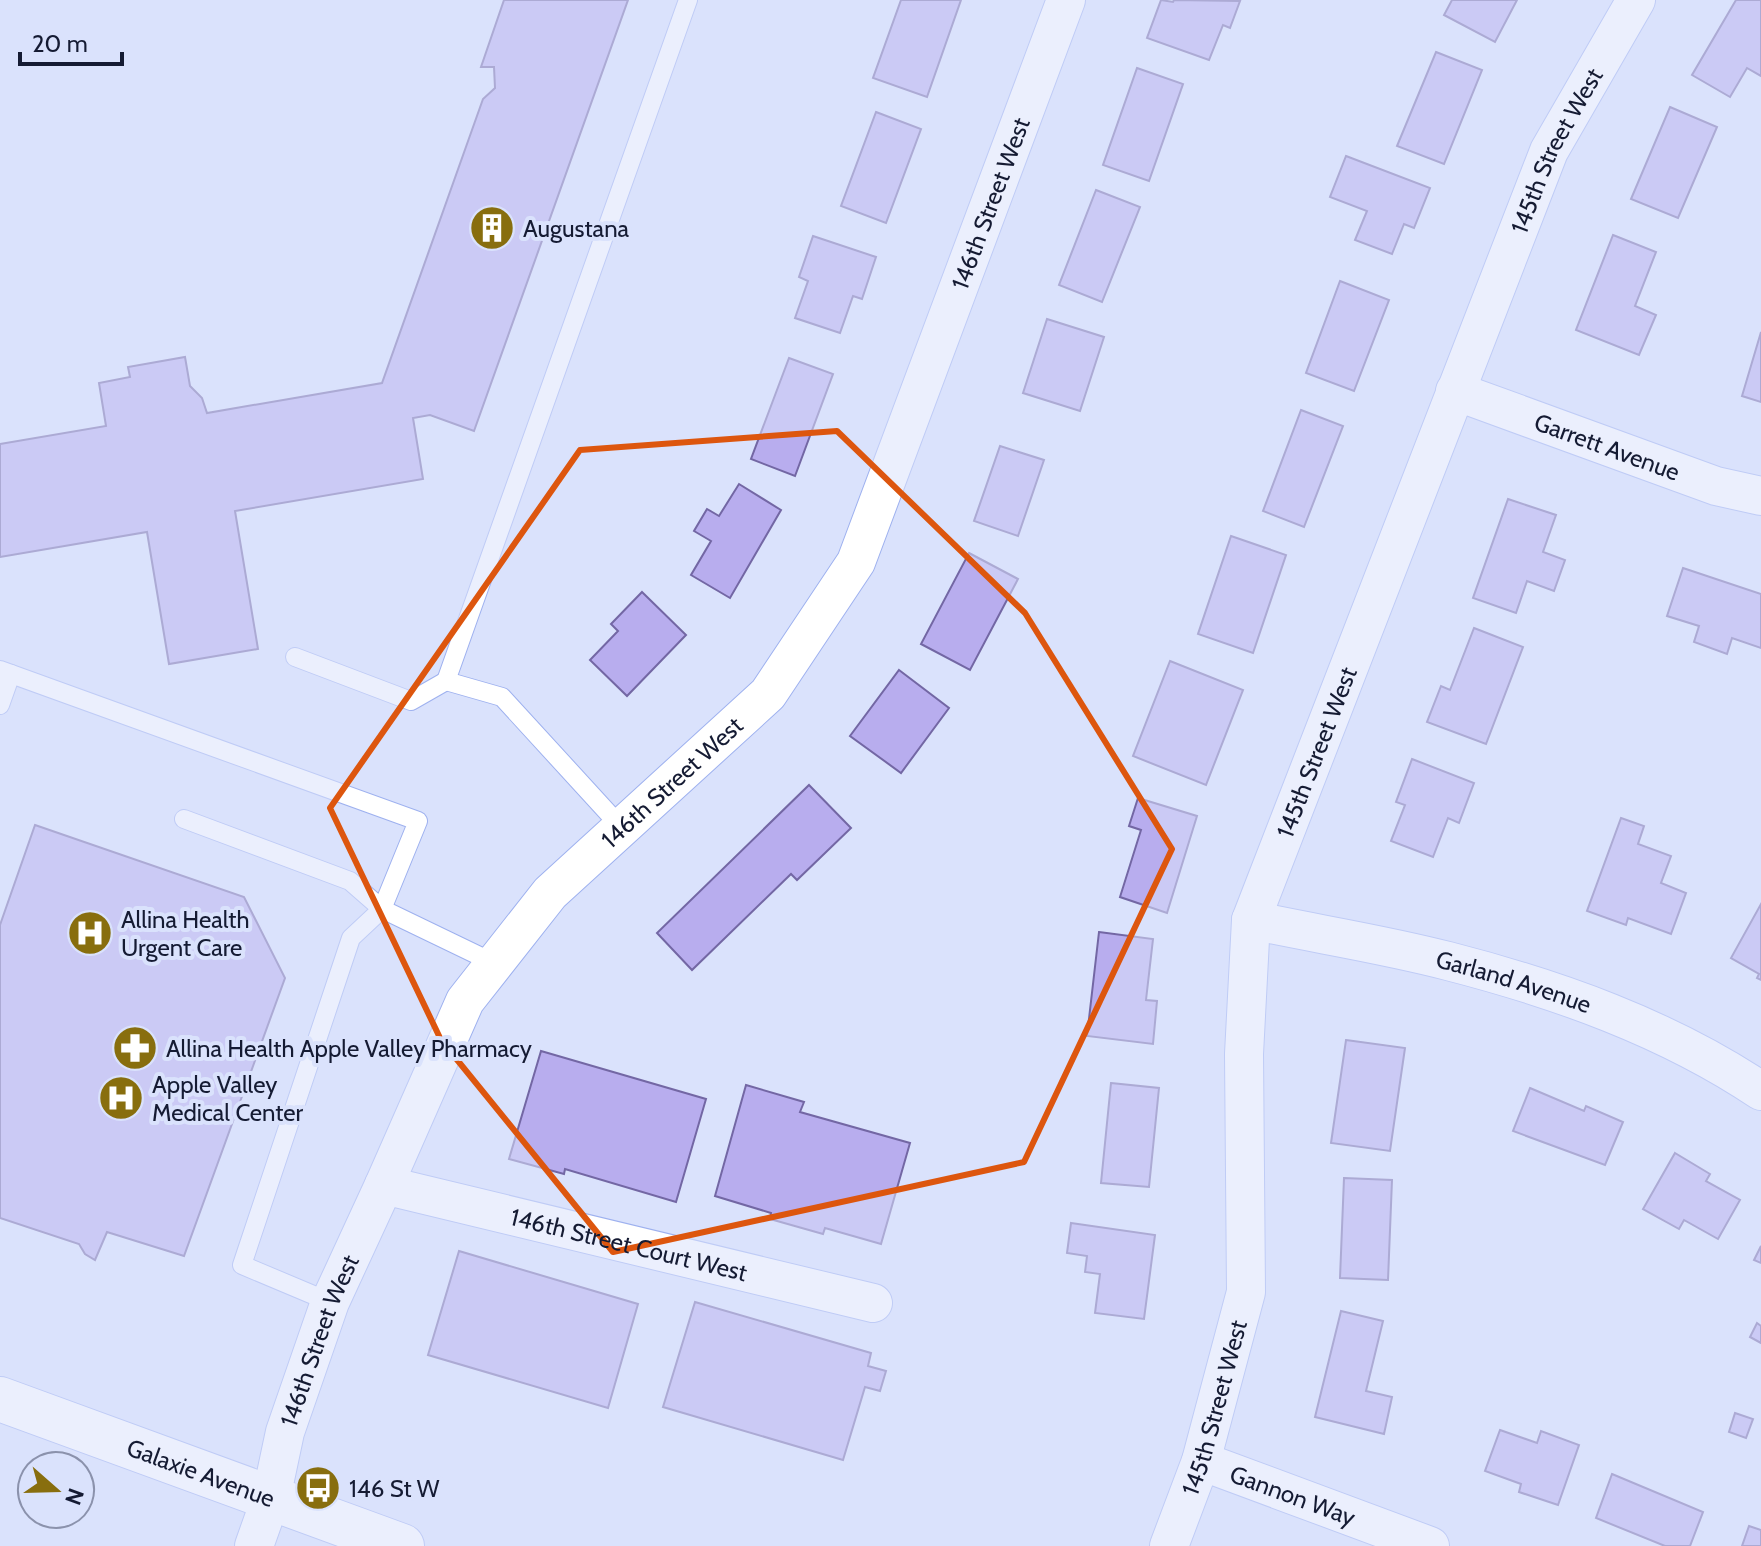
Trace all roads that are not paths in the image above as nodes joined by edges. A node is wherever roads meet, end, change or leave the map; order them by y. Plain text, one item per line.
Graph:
1 (688, 0) edge
2 (1066, 0) edge
3 (1636, 0) edge
4 (1455, 391) junction
5 (1761, 496) edge
6 (295, 657) dead end
7 (6, 672) edge
8 (446, 681) junction
9 (0, 705) edge
10 (184, 819) dead end
11 (621, 827) junction
12 (382, 909) junction
13 (1251, 920) junction
14 (494, 963) junction
15 (1761, 1091) edge
16 (384, 1185) junction
17 (330, 1302) junction
18 (873, 1303) dead end
19 (0, 1399) edge
20 (1201, 1461) junction
21 (271, 1498) junction
22 (254, 1546) edge
23 (402, 1546) edge
24 (1169, 1546) edge
25 (1430, 1546) edge

1 - 8 lane
2 - 11 street, 146th Street West
3 - 4 street, 145th Street West
4 - 5 street, Garrett Avenue
4 - 13 street, 145th Street West
6 - 8 lane
7 - 9 lane
7 - 12 lane
8 - 11 lane
10 - 12 lane
11 - 14 street, 146th Street West
12 - 14 lane
12 - 17 lane
13 - 15 street, Garland Avenue
13 - 20 street, 145th Street West
14 - 16 street, 146th Street West
16 - 17 street, 146th Street West
16 - 18 street, 146th Street Court West
17 - 21 street, 146th Street West
19 - 21 street, Galaxie Avenue
20 - 24 street, 145th Street West
20 - 25 street, Gannon Way
21 - 22 street, 146th Street West
21 - 23 street, Galaxie Avenue

